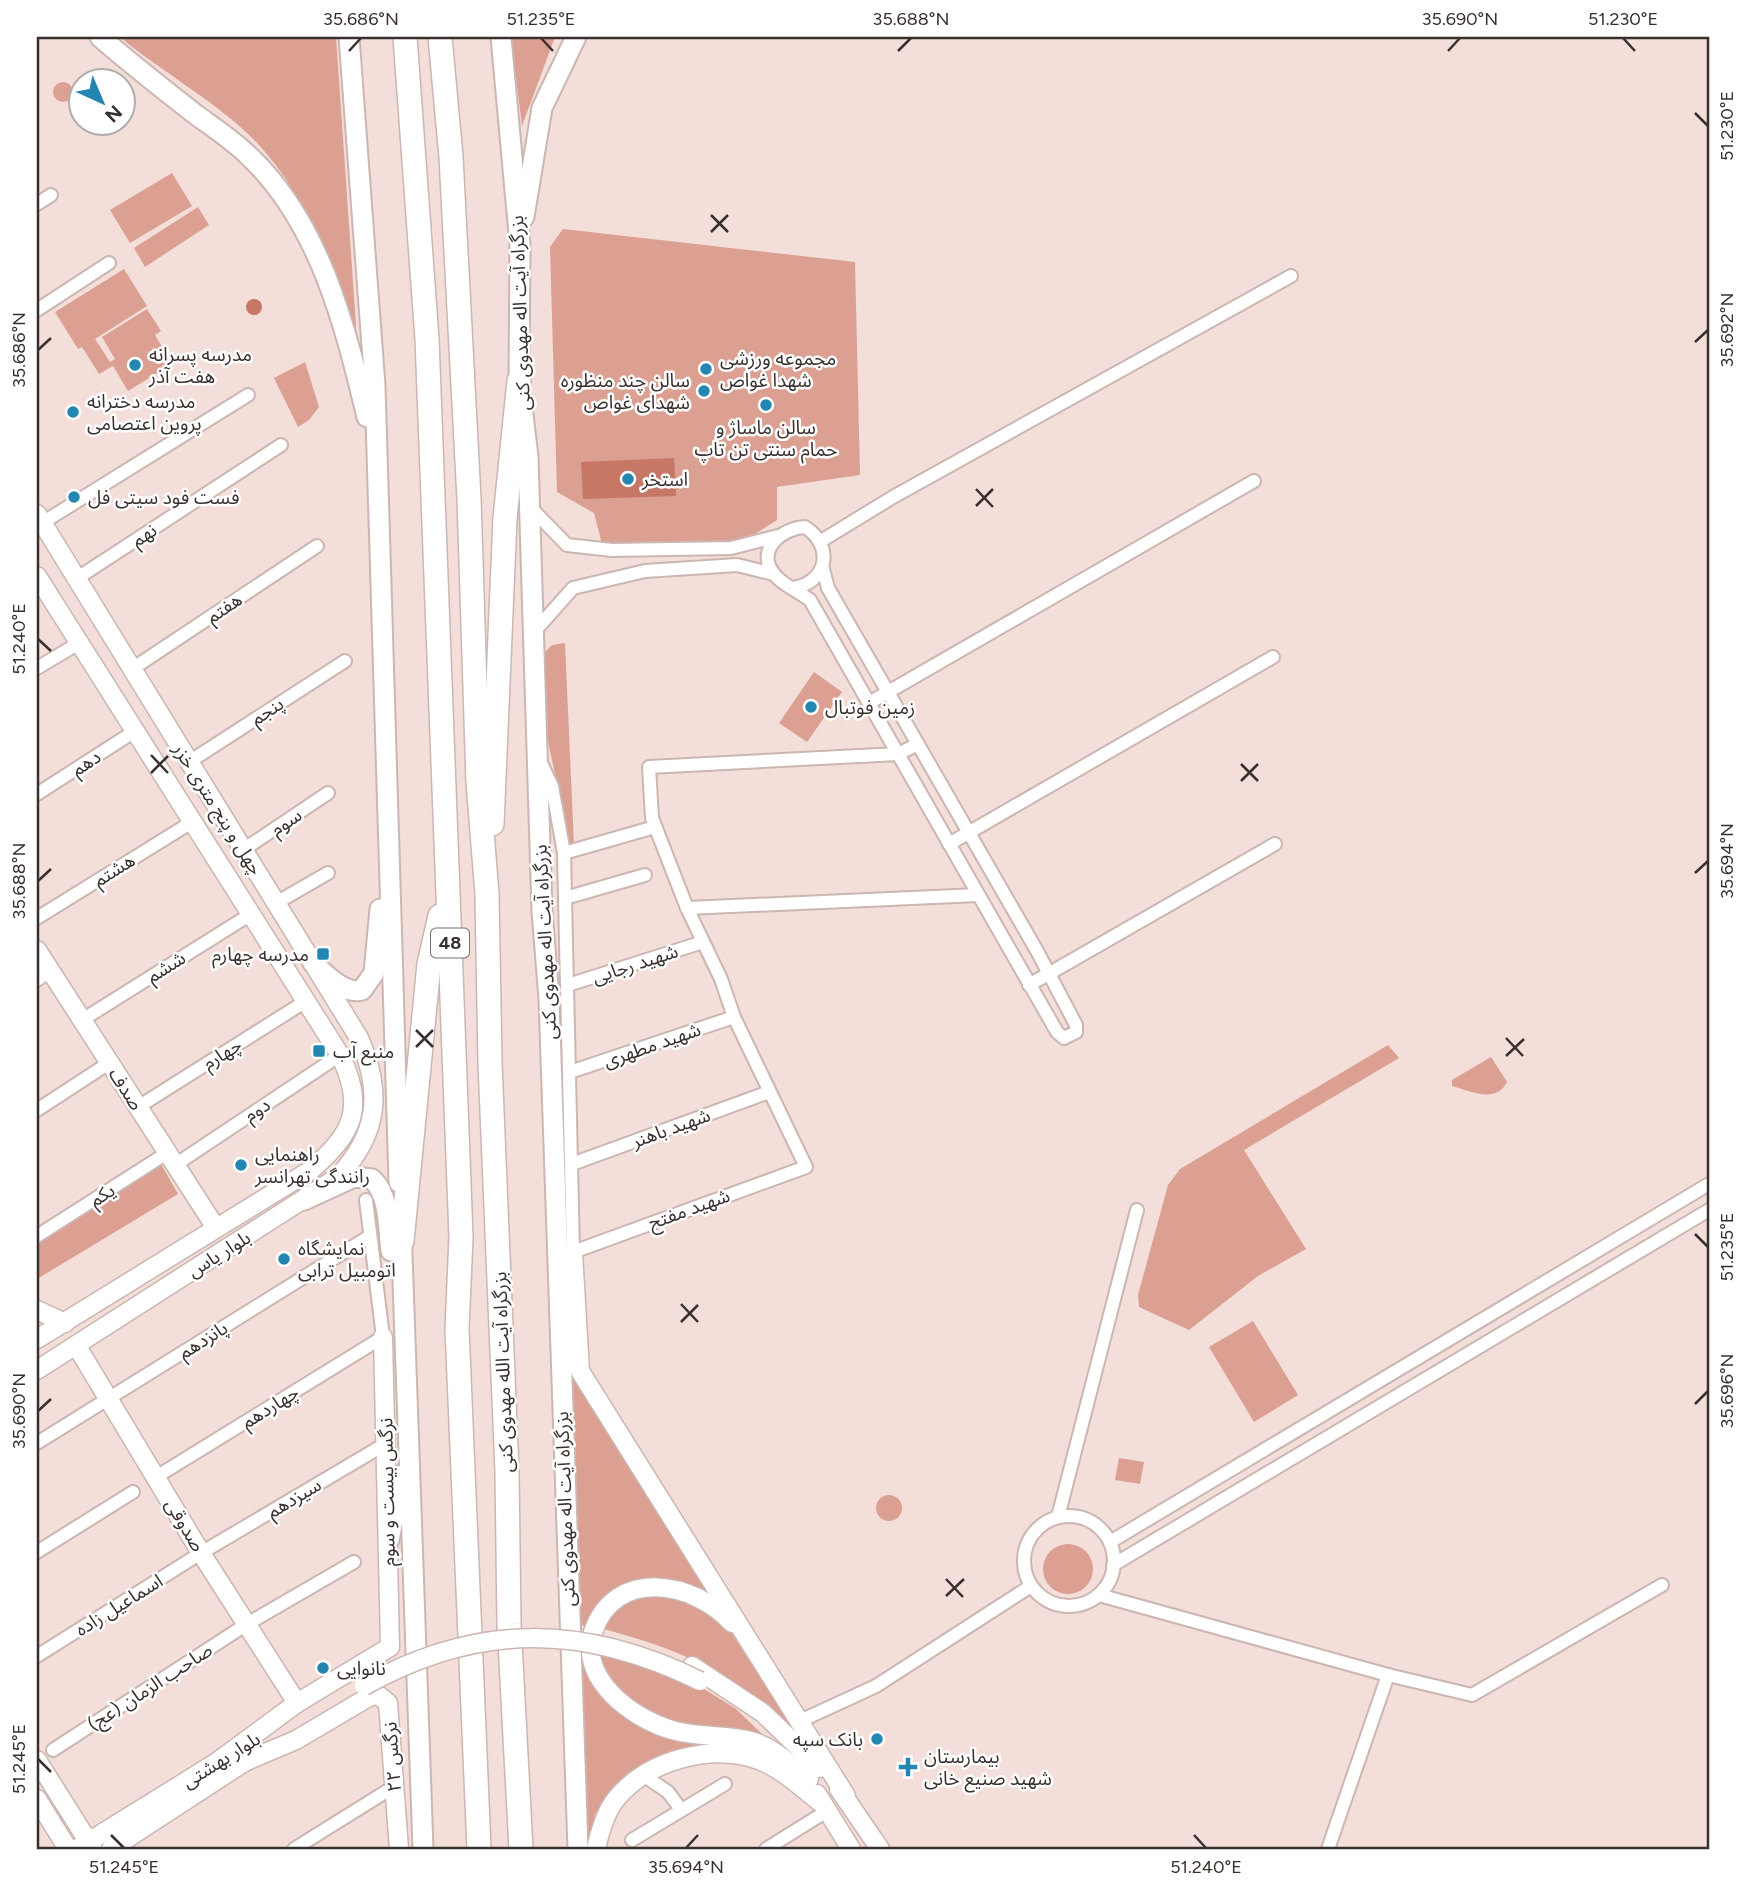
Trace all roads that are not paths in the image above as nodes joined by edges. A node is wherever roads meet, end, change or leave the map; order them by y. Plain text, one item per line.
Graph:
1 (100, 37) edge
2 (349, 37) edge
3 (405, 37) edge
4 (440, 37) edge
5 (501, 37) edge
6 (576, 37) edge
7 (51, 195) dead end
8 (37, 204) edge
9 (520, 246) junction
10 (108, 263) dead end
11 (1291, 275) dead end
12 (37, 310) edge
13 (519, 381) junction
14 (248, 395) dead end
15 (281, 444) dead end
16 (375, 450) junction
17 (1254, 481) dead end
18 (530, 508) junction
19 (40, 519) edge
20 (778, 536) junction
21 (821, 541) junction
22 (317, 546) dead end
23 (822, 569) junction
24 (774, 574) junction
25 (37, 576) edge
26 (76, 579) junction
27 (793, 588) junction
28 (534, 632) junction
29 (79, 643) junction
30 (1273, 657) dead end
31 (345, 661) dead end
32 (37, 668) edge
33 (132, 669) junction
34 (888, 692) junction
35 (869, 703) junction
36 (135, 732) junction
37 (918, 744) junction
38 (898, 754) junction
39 (538, 758) junction
40 (189, 762) junction
41 (328, 793) dead end
42 (37, 794) edge
43 (388, 821) junction
44 (192, 822) junction
45 (648, 829) dead end
46 (968, 832) junction
47 (949, 844) junction
48 (1275, 844) dead end
49 (243, 850) junction
50 (564, 853) junction
51 (328, 873) dead end
52 (645, 876) dead end
53 (447, 886) junction
54 (487, 894) junction
55 (978, 895) junction
56 (565, 898) junction
57 (276, 903) junction
58 (687, 908) junction
59 (251, 914) junction
60 (37, 918) edge
61 (703, 942) dead end
62 (37, 950) edge
63 (313, 964) junction
64 (1049, 973) junction
65 (43, 976) edge
66 (568, 985) junction
67 (1029, 985) junction
68 (306, 1001) junction
69 (734, 1017) junction
70 (82, 1020) junction
71 (340, 1055) junction
72 (109, 1063) junction
73 (570, 1072) junction
74 (769, 1092) junction
75 (138, 1107) junction
76 (354, 1108) joint
77 (37, 1110) edge
78 (373, 1113) joint
79 (171, 1159) junction
80 (572, 1164) junction
81 (311, 1170) junction
82 (1709, 1184) edge
83 (325, 1187) junction
84 (304, 1200) junction
85 (366, 1200) dead end
86 (1136, 1210) dead end
87 (1709, 1210) edge
88 (216, 1228) junction
89 (370, 1236) junction
90 (37, 1237) edge
91 (402, 1241) junction
92 (573, 1252) junction
93 (556, 1264) junction
94 (574, 1291) junction
95 (37, 1310) edge
96 (404, 1313) junction
97 (65, 1323) junction
98 (558, 1328) junction
99 (383, 1337) junction
100 (37, 1339) edge
101 (76, 1345) junction
102 (37, 1370) edge
103 (109, 1399) junction
104 (37, 1443) edge
105 (387, 1443) junction
106 (408, 1446) junction
107 (156, 1477) junction
108 (133, 1492) dead end
109 (1058, 1517) junction
110 (389, 1540) junction
111 (1110, 1542) junction
112 (37, 1552) edge
113 (201, 1553) junction
114 (354, 1562) dead end
115 (1113, 1565) junction
116 (1662, 1585) dead end
117 (1031, 1586) junction
118 (1099, 1595) junction
119 (247, 1624) junction
120 (754, 1646) junction
121 (37, 1656) edge
122 (696, 1673) junction
123 (1388, 1675) junction
124 (365, 1680) junction
125 (297, 1703) junction
126 (800, 1721) junction
127 (53, 1750) dead end
128 (37, 1760) edge
129 (244, 1762) junction
130 (213, 1765) junction
131 (663, 1765) junction
132 (643, 1776) junction
133 (809, 1779) junction
134 (725, 1784) dead end
135 (395, 1786) junction
136 (668, 1792) junction
137 (846, 1796) junction
138 (37, 1799) edge
139 (824, 1807) junction
140 (680, 1808) junction
141 (632, 1840) dead end
142 (86, 1847) edge
143 (68, 1849) edge
144 (111, 1849) edge
145 (294, 1849) edge
146 (399, 1849) edge
147 (423, 1849) edge
148 (479, 1849) edge
149 (520, 1849) edge
150 (578, 1849) edge
151 (596, 1849) edge
152 (766, 1849) edge
153 (851, 1849) edge
154 (880, 1849) edge
155 (1328, 1849) edge

1 - 16 main road
2 - 16 main road
3 - 53 highway, 48
4 - 54 highway, 48
5 - 9 main road, بزرگراه آیت اله مهدوی کنی
6 - 9 main road
7 - 8 street
9 - 13 main road, بزرگراه آیت اله مهدوی کنی
10 - 12 street
11 - 21 street
13 - 18 main road, بزرگراه آیت اله مهدوی کنی
13 - 54 highway
14 - 19 street
15 - 26 street, نهم
16 - 43 main road
17 - 34 street
18 - 20 street
18 - 28 main road, بزرگراه آیت اله مهدوی کنی
19 - 26 main road, چهل و پنج متری خزر
20 - 21 street
20 - 24 street
21 - 23 street
22 - 33 street, هفتم
23 - 27 street
23 - 34 street
24 - 27 street
24 - 28 street
25 - 29 main road, چهل و پنج متری خزر
26 - 33 main road, چهل و پنج متری خزر
27 - 35 street
28 - 39 main road, بزرگراه آیت اله مهدوی کنی
29 - 32 street
29 - 36 main road, چهل و پنج متری خزر
30 - 46 street
31 - 40 street, پنجم
33 - 40 main road, چهل و پنج متری خزر
34 - 35 street
34 - 37 street
35 - 38 street
36 - 42 street, دهم
36 - 44 main road, چهل و پنج متری خزر
37 - 38 street
37 - 46 street
38 - 47 street
38 - 58 street
39 - 50 street
39 - 93 main road, بزرگراه آیت اله مهدوی کنی
40 - 49 main road, چهل و پنج متری خزر
41 - 49 street, سوم
43 - 63 main road
43 - 91 main road
44 - 59 main road, چهل و پنج متری خزر
44 - 60 street, هشتم
45 - 50 street
46 - 47 street
46 - 64 street
47 - 55 street
48 - 64 street
49 - 57 main road, چهل و پنج متری خزر
50 - 56 street
51 - 57 street
52 - 56 street
53 - 91 highway
53 - 148 highway, 48
54 - 149 highway, بزرگراه آیت الله مهدوی کنی / 48
55 - 58 street
55 - 67 street
56 - 66 street
57 - 63 main road, چهل و پنج متری خزر
58 - 69 street
59 - 68 main road, چهل و پنج متری خزر
59 - 70 street, ششم
61 - 66 street, شهید رجایی
62 - 65 main road, صدف
63 - 78 main road, چهل و پنج متری خزر
64 - 67 street
64 - 67 street
65 - 70 main road, صدف
66 - 73 street
68 - 71 main road, چهل و پنج متری خزر
68 - 75 street, چهارم
69 - 73 street, شهید مطهری
69 - 74 street
70 - 72 main road, صدف
71 - 76 main road, چهل و پنج متری خزر
71 - 79 street, دوم
72 - 75 main road, صدف
72 - 77 street
73 - 80 street
74 - 80 street, شهید باهنر
74 - 92 street, شهید مفتح
75 - 79 main road, صدف
76 - 81 main road, بلوار یاس
78 - 83 main road, بلوار یاس
79 - 88 main road, صدف
79 - 90 street, یکم
80 - 92 street
81 - 83 main road
81 - 88 main road, بلوار یاس
82 - 111 street
83 - 84 main road, بلوار یاس
84 - 96 main road
84 - 101 main road, بلوار یاس
85 - 89 street
86 - 109 street
87 - 115 street
88 - 97 main road, بلوار یاس
89 - 99 street
89 - 103 street, پانزدهم
91 - 96 main road
92 - 94 main road
93 - 94 main road
93 - 98 main road, بزرگراه آیت اله مهدوی کنی
94 - 98 main road
94 - 120 main road
95 - 97 main road
96 - 106 main road
97 - 100 main road, بلوار یاس
98 - 150 main road, بزرگراه آیت اله مهدوی کنی
99 - 105 main road, نرگس بیست و سوم
99 - 107 street, چهاردهم
101 - 102 main road, بلوار یاس
101 - 103 main road, صدوقی
103 - 104 street, پانزدهم
103 - 107 main road, صدوقی
105 - 110 main road, نرگس بیست و سوم
105 - 113 street, سیزدهم
106 - 110 main road
106 - 147 main road
107 - 113 main road, صدوقی
108 - 112 street
109 - 111 street
109 - 117 street
110 - 125 main road, نرگس بیست و سوم
111 - 115 street
113 - 119 main road, صدوقی
113 - 121 street, اسماعیل زاده
114 - 119 street, صاحب الزمان (عج)
115 - 118 street
116 - 123 street
117 - 118 street
117 - 126 street
118 - 123 street
119 - 125 main road, صدوقی
119 - 127 street, صاحب الزمان (عج)
120 - 126 main road
120 - 133 main road
122 - 124 main road, bridge
122 - 133 main road
122 - 137 main road
123 - 155 street
124 - 129 main road, بلوار بهشتی
124 - 130 main road, بلوار بهشتی
125 - 130 main road
126 - 137 main road
128 - 142 main road
129 - 135 main road, نرگس ۲۲
129 - 144 main road, بلوار بهشتی
130 - 142 main road, بلوار بهشتی
131 - 132 main road
131 - 136 street
131 - 139 main road
132 - 136 street
132 - 151 main road
133 - 139 main road
134 - 140 street
135 - 145 street
135 - 146 main road, نرگس ۲۲
136 - 140 street
137 - 154 main road
138 - 143 main road
139 - 152 street
139 - 153 main road
140 - 141 street

